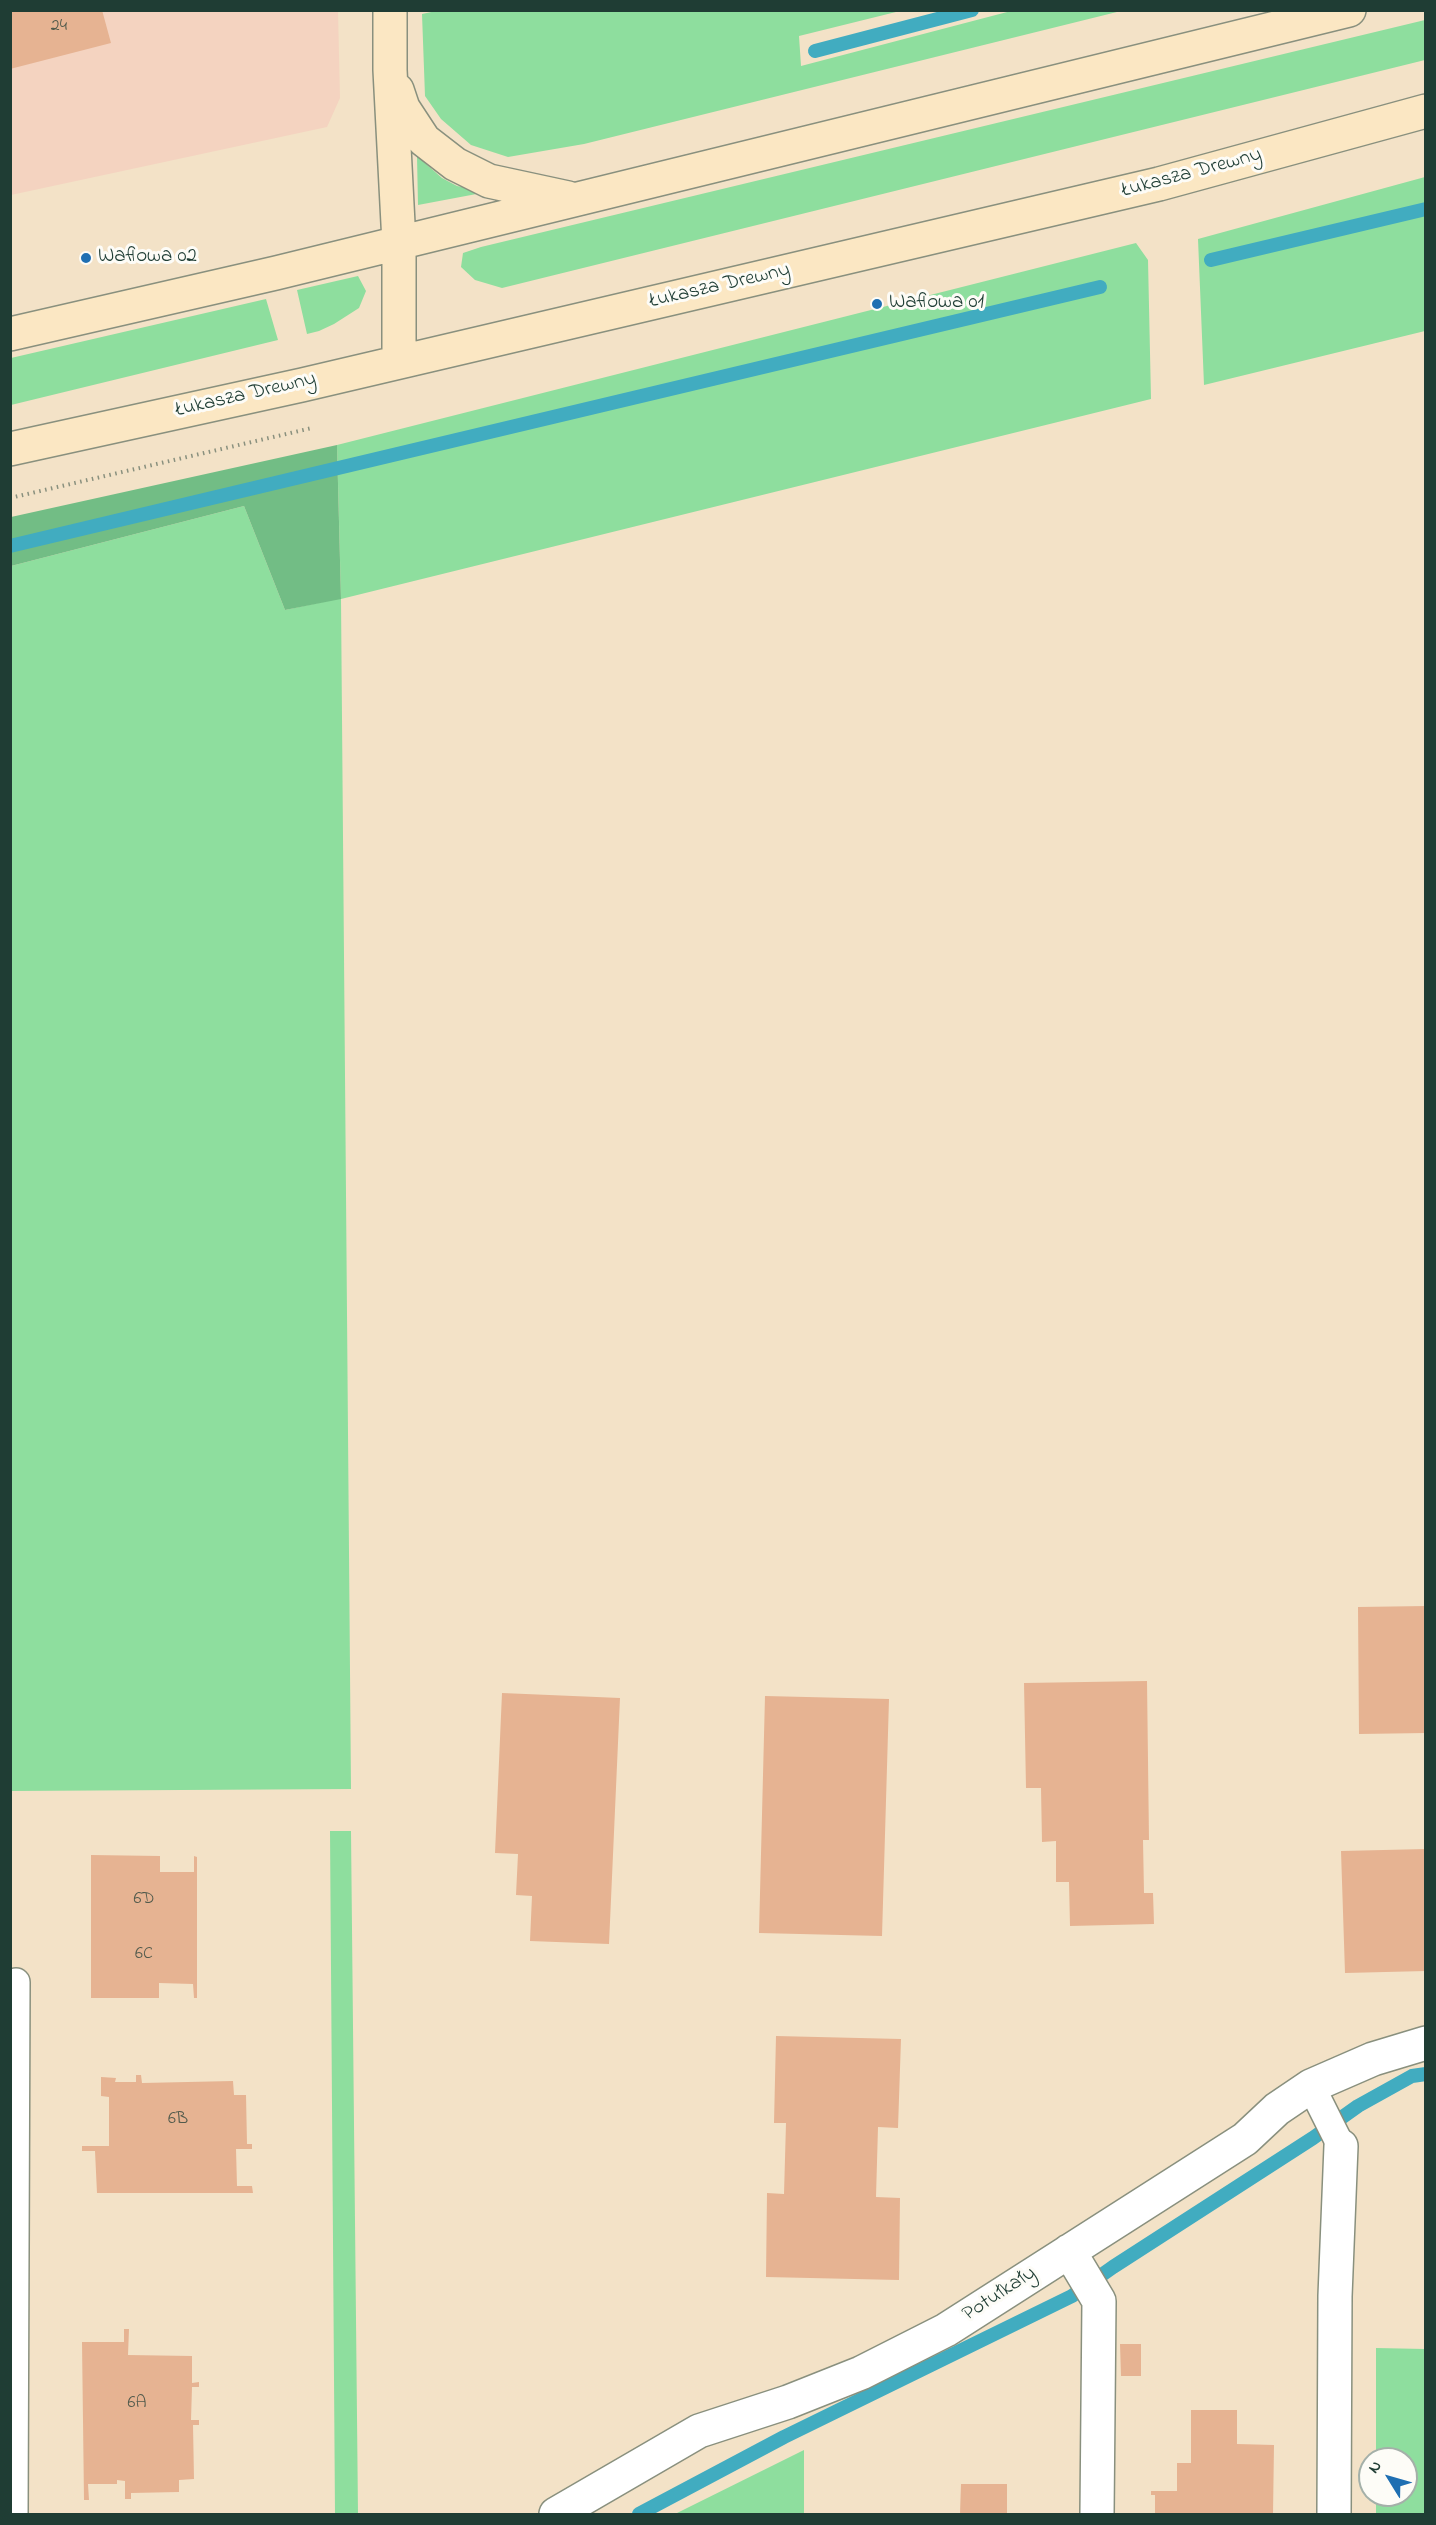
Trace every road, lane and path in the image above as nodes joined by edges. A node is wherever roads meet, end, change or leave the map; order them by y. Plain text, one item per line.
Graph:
1 (390, 10) edge
2 (1349, 10) edge
3 (390, 70) junction
4 (1425, 111) edge
5 (576, 199) junction
6 (399, 243) junction
7 (10, 334) edge
8 (399, 360) junction
9 (312, 428) dead end
10 (10, 449) edge
11 (10, 498) edge
12 (16, 1982) dead end
13 (1425, 2043) edge
14 (1315, 2096) junction
15 (1341, 2146) joint
16 (1073, 2258) junction
17 (14, 2514) edge
18 (556, 2514) edge
19 (1097, 2514) edge
20 (1334, 2514) edge

1 - 3 main road
2 - 5 main road
3 - 5 main road
3 - 6 main road
4 - 8 main road, Łukasza Drewny
5 - 6 main road
6 - 7 main road
6 - 8 main road
8 - 10 main road, Łukasza Drewny
9 - 11 path
12 - 17 lane
13 - 14 street, Potułkały
14 - 15 lane
14 - 16 street, Potułkały
15 - 20 street
16 - 18 street, Potułkały
16 - 19 street

